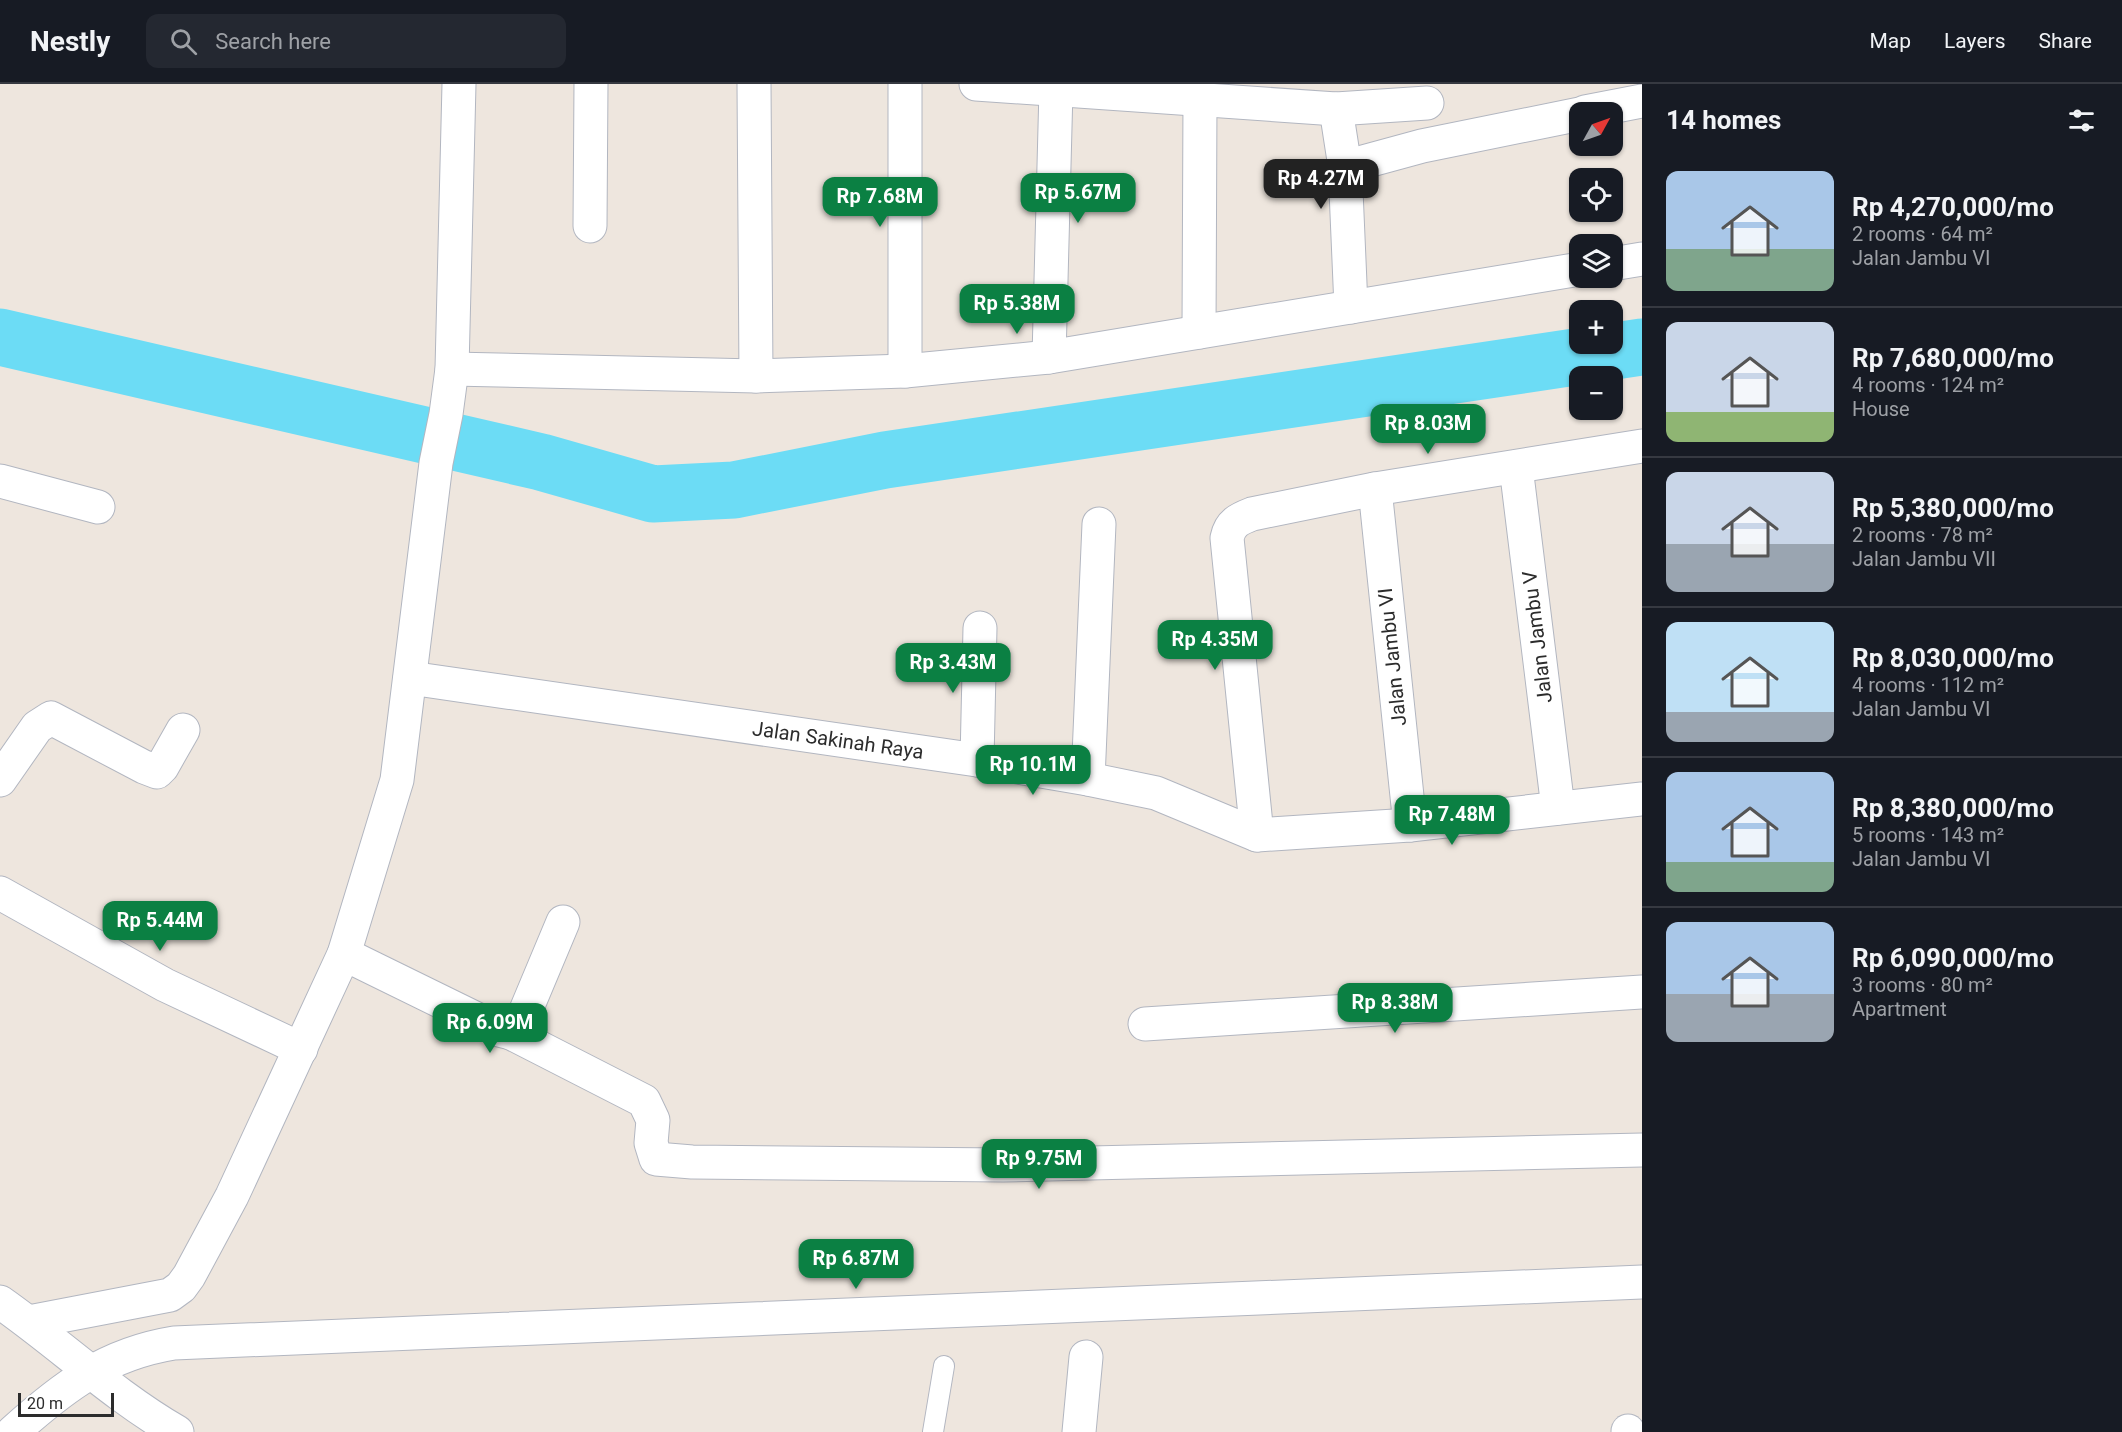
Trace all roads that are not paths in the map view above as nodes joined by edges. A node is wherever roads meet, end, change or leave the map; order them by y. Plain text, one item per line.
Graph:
1 (459, 84) edge
2 (591, 84) edge
3 (754, 84) edge
4 (905, 84) edge
5 (976, 84) edge
6 (1056, 89) junction
7 (1133, 89) edge
8 (1430, 93) edge
9 (1200, 99) junction
10 (1642, 101) edge
11 (1623, 105) edge
12 (1336, 109) junction
13 (1569, 116) edge
14 (1422, 146) junction
15 (1345, 167) junction
16 (590, 226) dead end
17 (1642, 259) edge
18 (1623, 262) edge
19 (1569, 271) edge
20 (1351, 307) junction
21 (1198, 332) junction
22 (1049, 357) junction
23 (452, 369) junction
24 (906, 371) junction
25 (756, 376) junction
26 (1642, 446) edge
27 (1516, 467) junction
28 (0, 481) edge
29 (1374, 489) junction
30 (98, 507) dead end
31 (1099, 524) dead end
32 (980, 628) dead end
33 (410, 678) junction
34 (183, 730) dead end
35 (977, 760) junction
36 (1088, 779) junction
37 (0, 780) edge
38 (1642, 799) edge
39 (1558, 808) junction
40 (1410, 825) junction
41 (1257, 835) junction
42 (0, 893) edge
43 (563, 922) dead end
44 (344, 954) junction
45 (1642, 992) edge
46 (1145, 1024) dead end
47 (511, 1033) junction
48 (301, 1049) junction
49 (1642, 1150) edge
50 (1642, 1282) edge
51 (0, 1302) edge
52 (29, 1322) junction
53 (1086, 1357) dead end
54 (944, 1366) dead end
55 (88, 1372) junction
56 (14, 1432) edge
57 (177, 1432) edge
58 (933, 1432) edge
59 (1079, 1432) edge

1 - 23 street
2 - 16 street
3 - 25 street
4 - 24 street
5 - 6 street
6 - 7 street
6 - 22 street
7 - 9 street
8 - 12 street
8 - 14 street
9 - 12 street
9 - 21 street
10 - 11 street
12 - 15 street
13 - 14 street
14 - 15 street
15 - 20 street
17 - 18 street
19 - 20 street
20 - 21 street
21 - 22 street
22 - 24 street
23 - 25 street
23 - 33 street
24 - 25 street
26 - 27 street
27 - 29 street
27 - 39 street, Jalan Jambu V
28 - 30 street
29 - 40 street, Jalan Jambu VI
29 - 41 street
31 - 36 street
32 - 35 street
33 - 35 street, Jalan Sakinah Raya
33 - 44 street
34 - 37 street
35 - 36 street, Jalan Sakinah Raya
36 - 41 street, Jalan Sakinah Raya
38 - 39 street
39 - 40 street
40 - 41 street
42 - 48 street
43 - 47 street
44 - 47 street
44 - 48 street
45 - 46 street
47 - 49 street
48 - 52 street
50 - 55 street
51 - 52 street
52 - 55 street
53 - 59 street
54 - 58 lane
55 - 56 street
55 - 57 street

